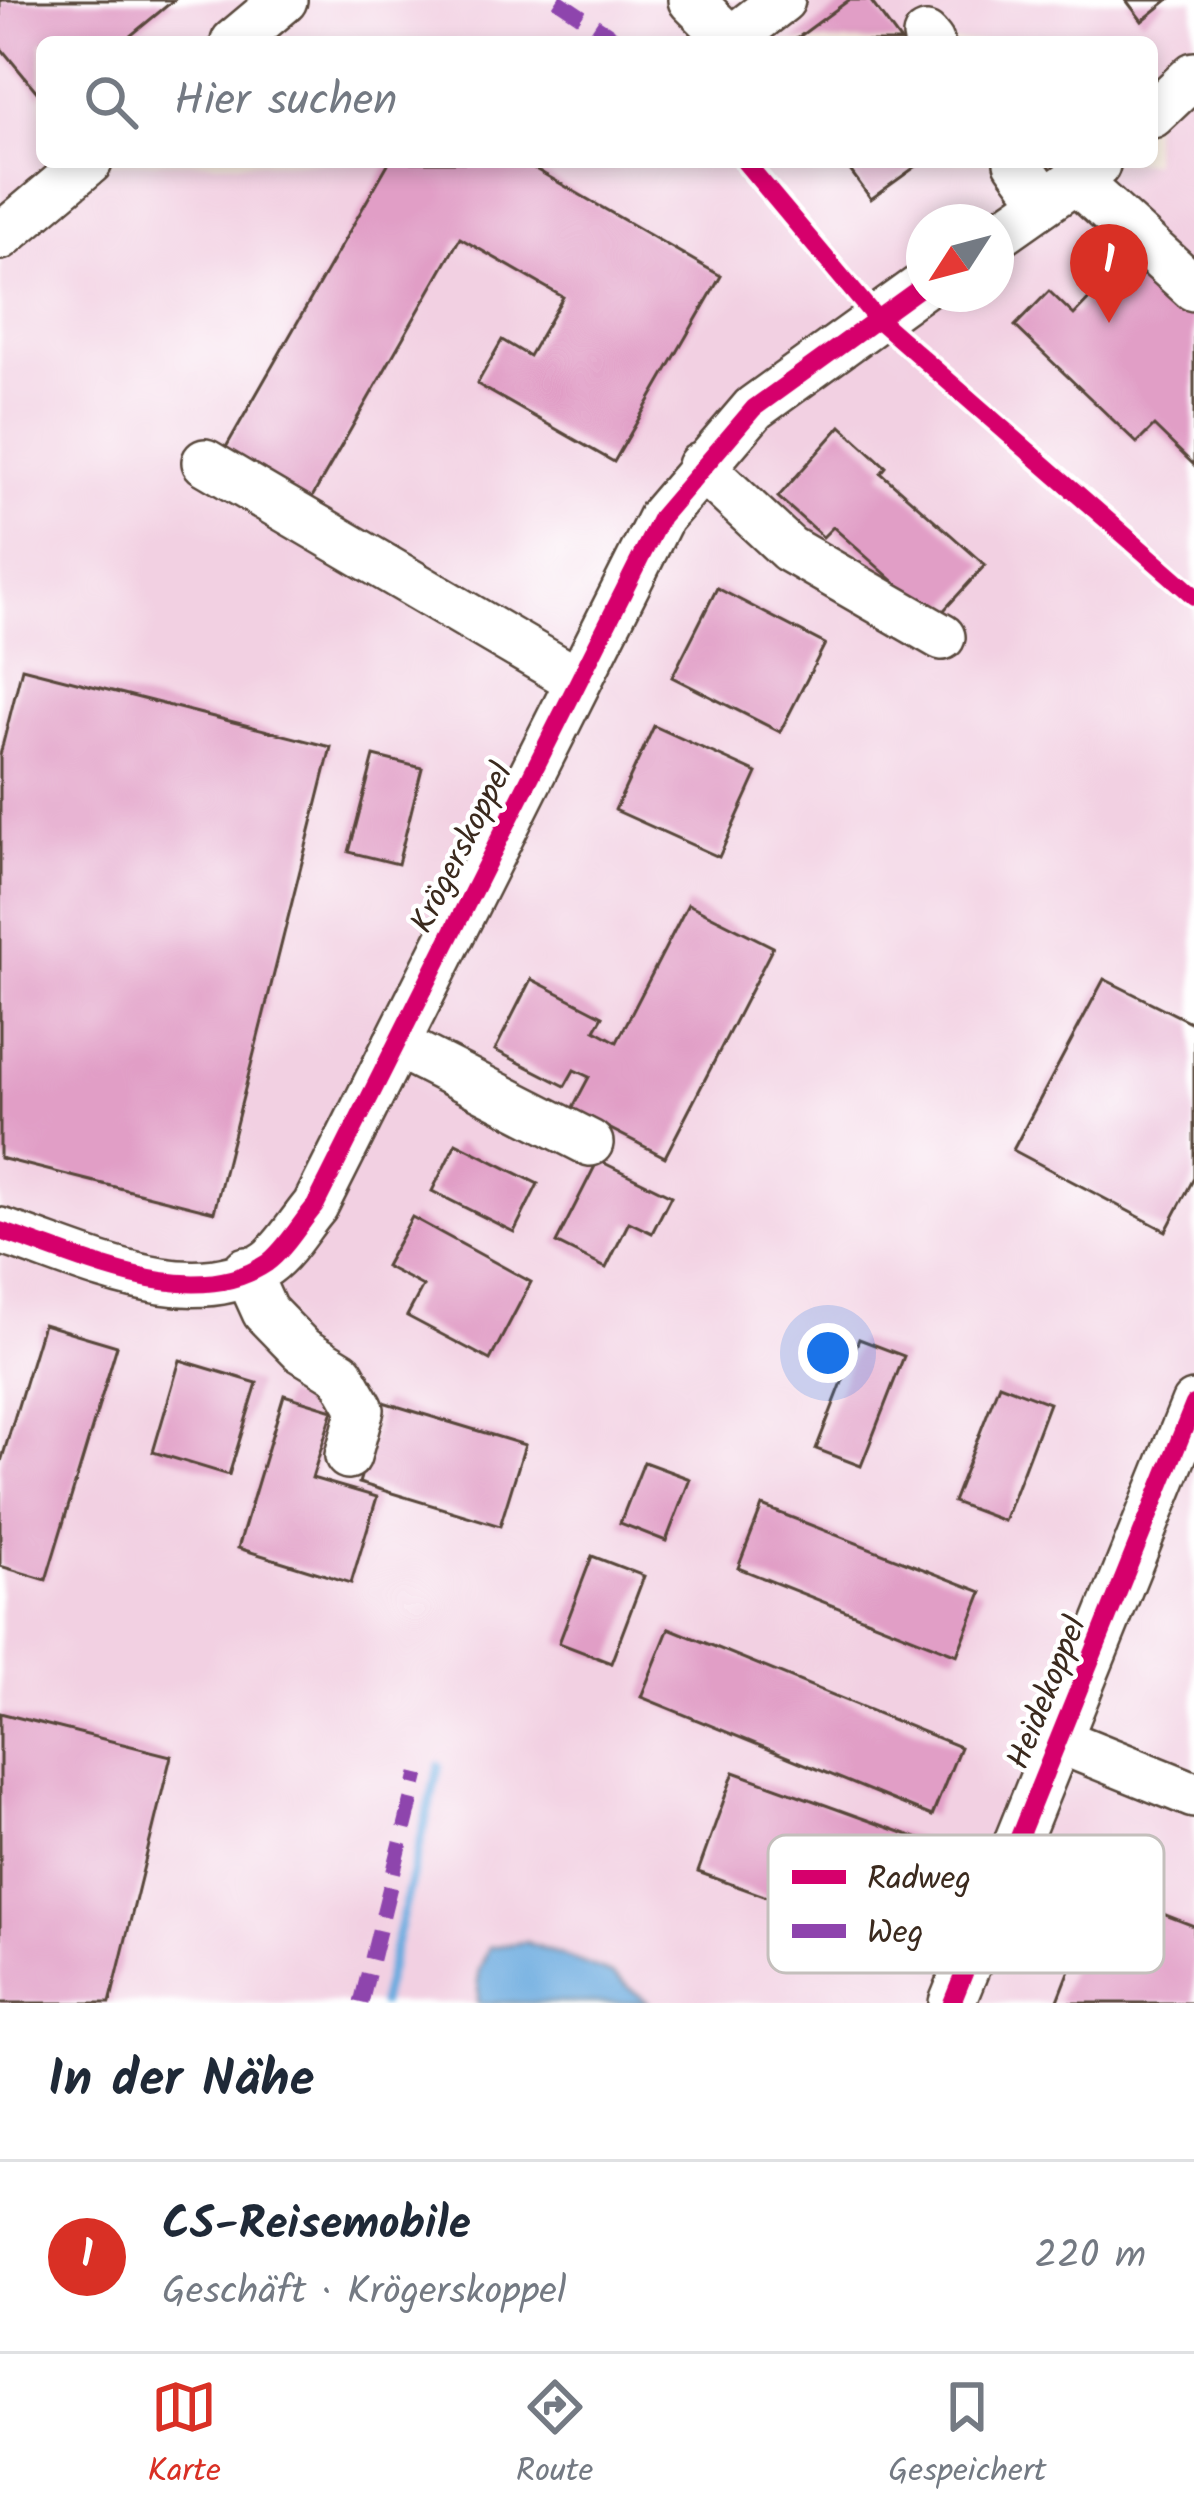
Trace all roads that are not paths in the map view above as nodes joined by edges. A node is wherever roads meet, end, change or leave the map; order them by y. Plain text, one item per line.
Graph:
1 (284, 0) edge
2 (691, 0) edge
3 (782, 0) edge
4 (241, 36) edge
5 (1194, 75) edge
6 (1158, 109) edge
7 (82, 168) edge
8 (1035, 168) edge
9 (1074, 181) edge
10 (1014, 223) edge
11 (0, 237) edge
12 (1194, 288) edge
13 (906, 298) edge
14 (205, 462) dead end
15 (700, 466) junction
16 (942, 637) dead end
17 (577, 680) junction
18 (395, 1044) junction
19 (590, 1143) dead end
20 (0, 1231) edge
21 (246, 1270) junction
22 (1194, 1404) edge
23 (349, 1456) dead end
24 (1058, 1740) junction
25 (1194, 1795) edge
26 (1020, 1835) edge
27 (964, 1973) edge
28 (952, 2003) edge

1 - 4 street
2 - 3 street
5 - 6 street
7 - 11 street
8 - 9 street
9 - 10 street
9 - 12 street
13 - 15 street, Krögerskoppel
14 - 17 street
15 - 16 street
15 - 17 street, Krögerskoppel
17 - 18 street, Krögerskoppel
18 - 19 street
18 - 21 street, Krögerskoppel
20 - 21 street, Krögerskoppel
21 - 23 street
22 - 24 street, Heidekoppel
24 - 25 street
24 - 26 street, Heidekoppel
27 - 28 street, Heidekoppel

